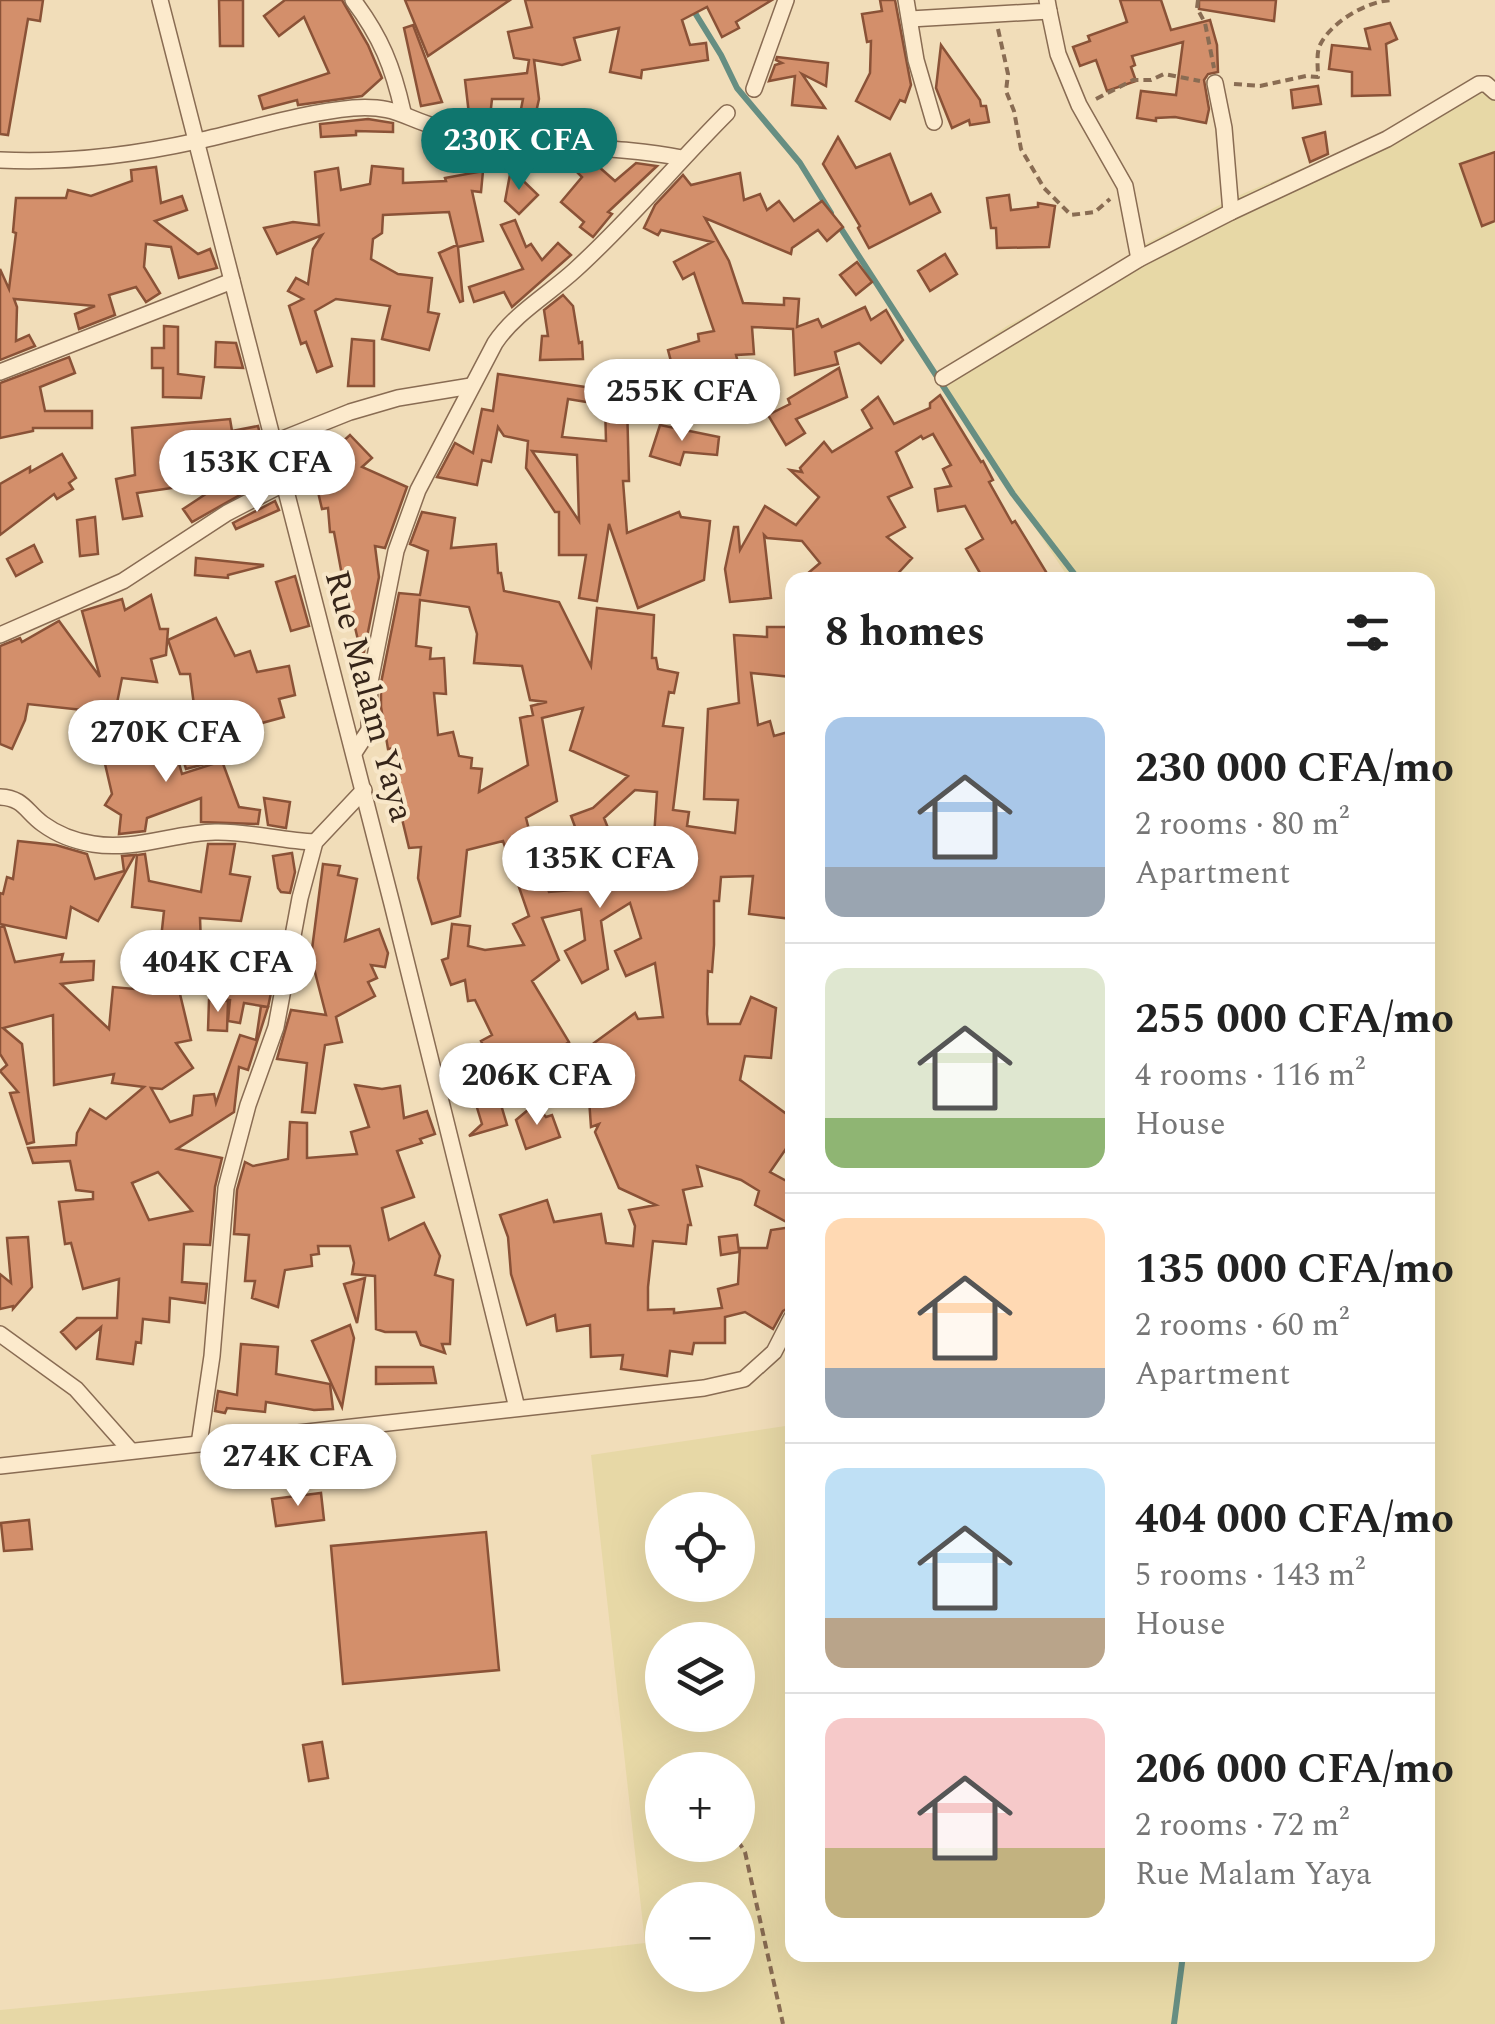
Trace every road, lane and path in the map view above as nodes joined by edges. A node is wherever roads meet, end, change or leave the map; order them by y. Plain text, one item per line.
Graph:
1 (160, 0) edge
2 (352, 0) edge
3 (786, 0) edge
4 (906, 0) edge
5 (1198, 0) edge
6 (1392, 0) edge
7 (1048, 5) edge
8 (996, 14) junction
9 (910, 19) junction
10 (1215, 82) junction
11 (754, 89) dead end
12 (1495, 92) edge
13 (1079, 105) junction
14 (403, 112) junction
15 (726, 113) dead end
16 (934, 122) dead end
17 (196, 142) junction
18 (682, 158) junction
19 (0, 160) edge
20 (1125, 186) junction
21 (1231, 212) junction
22 (1140, 259) junction
23 (232, 282) junction
24 (0, 372) edge
25 (943, 378) dead end
26 (471, 386) junction
27 (274, 442) junction
28 (283, 484) junction
29 (0, 635) edge
30 (354, 753) junction
31 (364, 790) junction
32 (0, 797) edge
33 (315, 842) junction
34 (785, 1331) edge
35 (0, 1334) edge
36 (517, 1408) junction
37 (198, 1444) junction
38 (131, 1452) junction
39 (0, 1466) edge
40 (747, 1862) edge
41 (783, 2024) edge

1 - 17 street, Rue Malam Yaya
2 - 14 street
3 - 11 street
4 - 9 street
5 - 10 path
6 - 10 path
7 - 8 street
7 - 13 street
8 - 9 street
8 - 20 path
9 - 16 street
10 - 13 path
10 - 21 street
12 - 21 street
13 - 20 street
14 - 17 street
14 - 18 street
15 - 18 street
17 - 19 street
17 - 23 street, Rue Malam Yaya
18 - 26 street
20 - 22 street
21 - 22 street
22 - 25 street
23 - 24 street
23 - 27 street, Rue Malam Yaya
26 - 27 street
26 - 30 street
27 - 28 street, Rue Malam Yaya
28 - 29 street
28 - 30 street, Rue Malam Yaya
30 - 31 street, Rue Malam Yaya
31 - 33 street
31 - 36 street, Rue Malam Yaya
32 - 33 street
33 - 37 street
34 - 36 street
35 - 38 street
36 - 37 street
37 - 38 street
38 - 39 street
40 - 41 path

